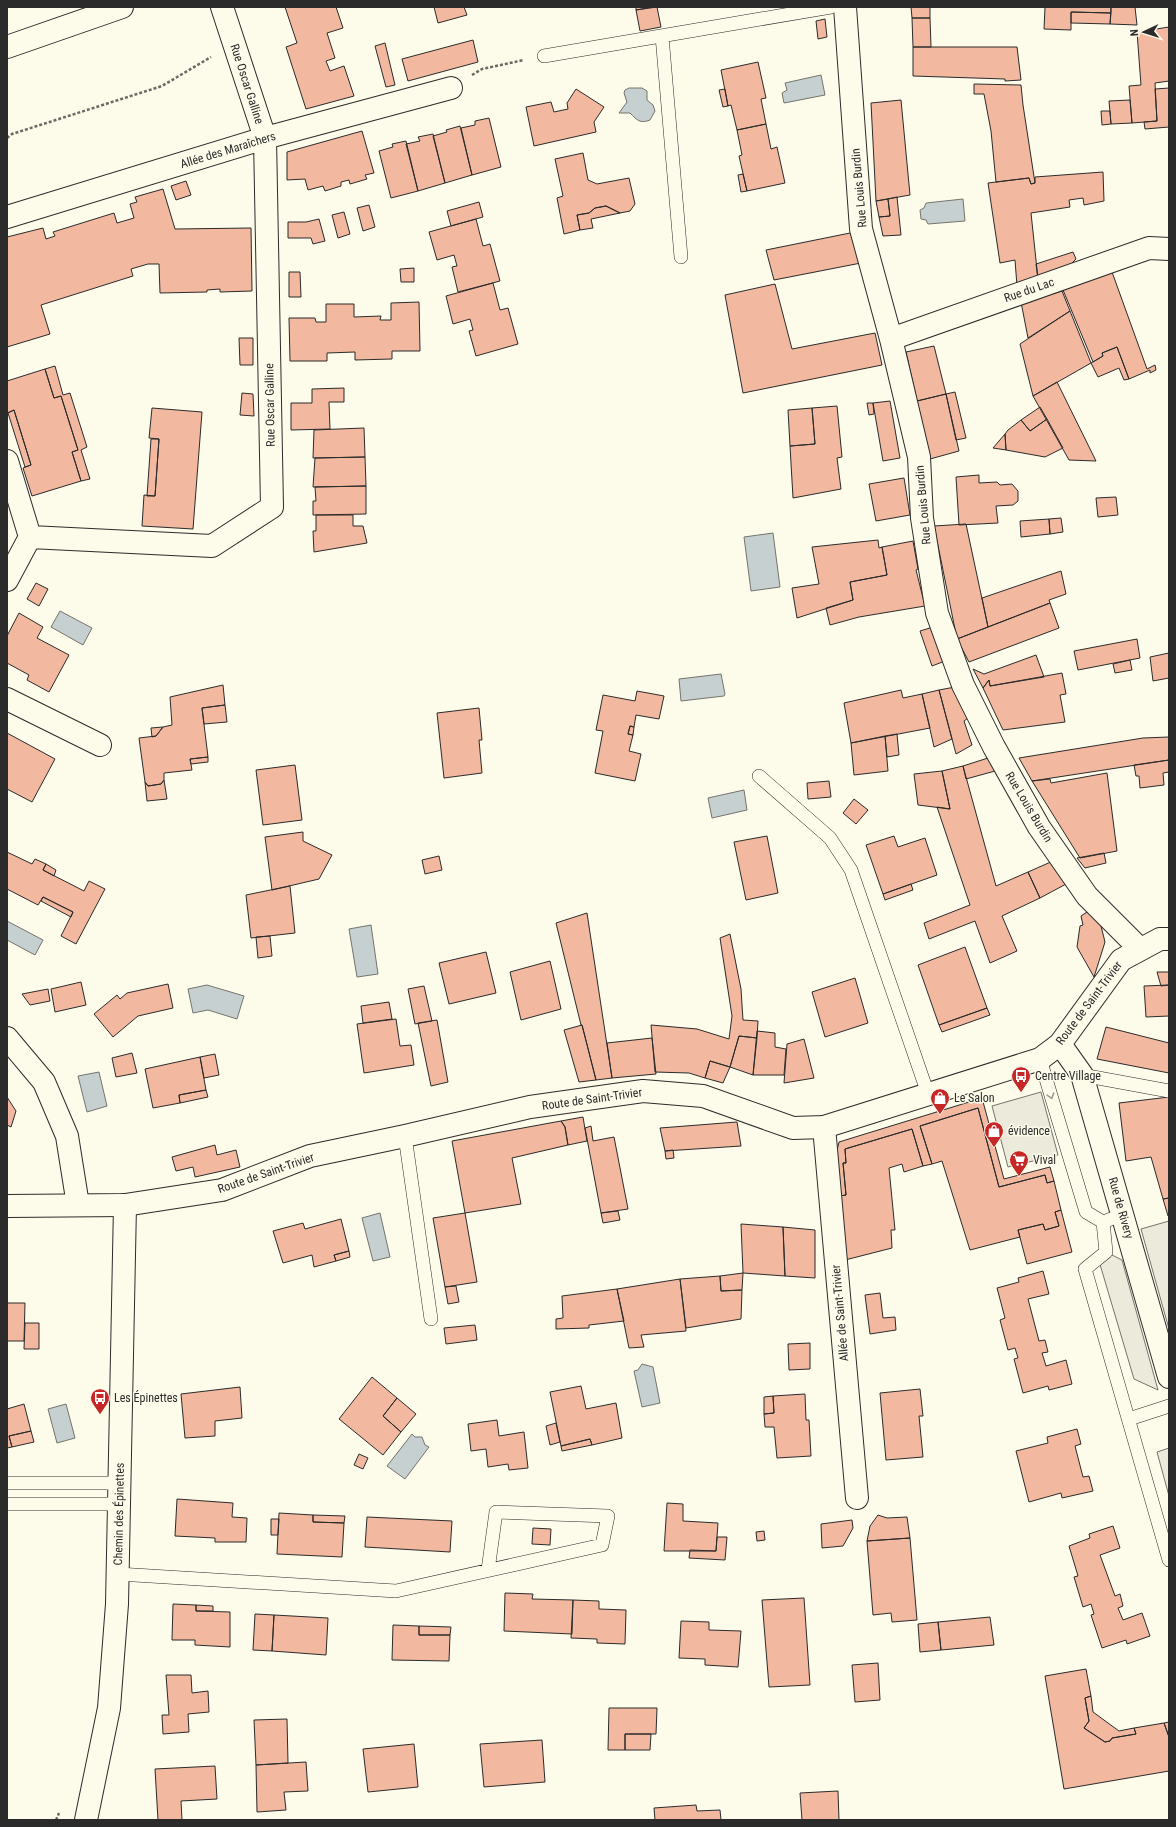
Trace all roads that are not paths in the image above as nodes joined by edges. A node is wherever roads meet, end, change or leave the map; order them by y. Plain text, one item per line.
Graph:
1 (122, 7) edge
2 (222, 7) edge
3 (831, 7) edge
4 (846, 7) edge
5 (662, 36) junction
6 (7, 47) edge
7 (544, 56) road end
8 (451, 88) road end
9 (264, 138) junction
10 (7, 217) edge
11 (1169, 249) edge
12 (681, 257) dead end
13 (891, 338) junction
14 (7, 461) edge
15 (30, 536) junction
16 (7, 580) edge
17 (7, 699) edge
18 (100, 745) dead end
19 (759, 776) dead end
20 (1169, 939) edge
21 (1140, 950) junction
22 (7, 1038) edge
23 (1060, 1044) junction
24 (1040, 1059) junction
25 (1082, 1075) junction
26 (1169, 1091) edge
27 (928, 1094) junction
28 (824, 1128) junction
29 (404, 1136) junction
30 (78, 1205) junction
31 (125, 1205) junction
32 (7, 1206) edge
33 (1113, 1218) junction
34 (431, 1319) dead end
35 (1169, 1377) edge
36 (1169, 1406) edge
37 (1129, 1419) junction
38 (7, 1483) edge
39 (120, 1494) junction
40 (857, 1498) dead end
41 (7, 1504) edge
42 (1165, 1527) edge
43 (1169, 1560) edge
44 (488, 1570) junction
45 (118, 1574) junction
46 (86, 1820) edge

1 - 6 street
2 - 9 street, Rue Oscar Galline
3 - 5 lane
4 - 13 street, Rue Louis Burdin
5 - 7 lane
5 - 12 lane
8 - 9 street, Allée des Maraîchers
9 - 10 street, Allée des Maraîchers
9 - 15 street, Rue Oscar Galline
11 - 13 street, Rue du Lac
13 - 21 street, Rue Louis Burdin
14 - 15 street
15 - 16 street
17 - 18 street
19 - 27 lane
20 - 21 street, Route de Saint-Trivier
21 - 23 street, Route de Saint-Trivier
22 - 30 street
23 - 24 street, Route de Saint-Trivier
23 - 25 street, Rue de Rivery
24 - 27 street, Route de Saint-Trivier
24 -> 33 lane
25 - 26 lane
25 - 33 street, Rue de Rivery
27 - 28 street, Route de Saint-Trivier
28 - 29 street, Route de Saint-Trivier
28 - 40 street, Allée de Saint-Trivier
29 - 31 street, Route de Saint-Trivier
29 - 34 lane
30 - 31 street, Route de Saint-Trivier
30 - 32 street, Route de Saint-Trivier
31 - 39 street, Chemin des Épinettes
33 - 35 street, Rue de Rivery
33 - 37 lane
36 - 37 lane
37 - 42 lane
38 - 39 lane
39 - 41 lane
39 - 45 street, Chemin des Épinettes
42 - 43 lane
44 - 44 lane
44 - 45 lane
45 - 46 street, Chemin des Épinettes

